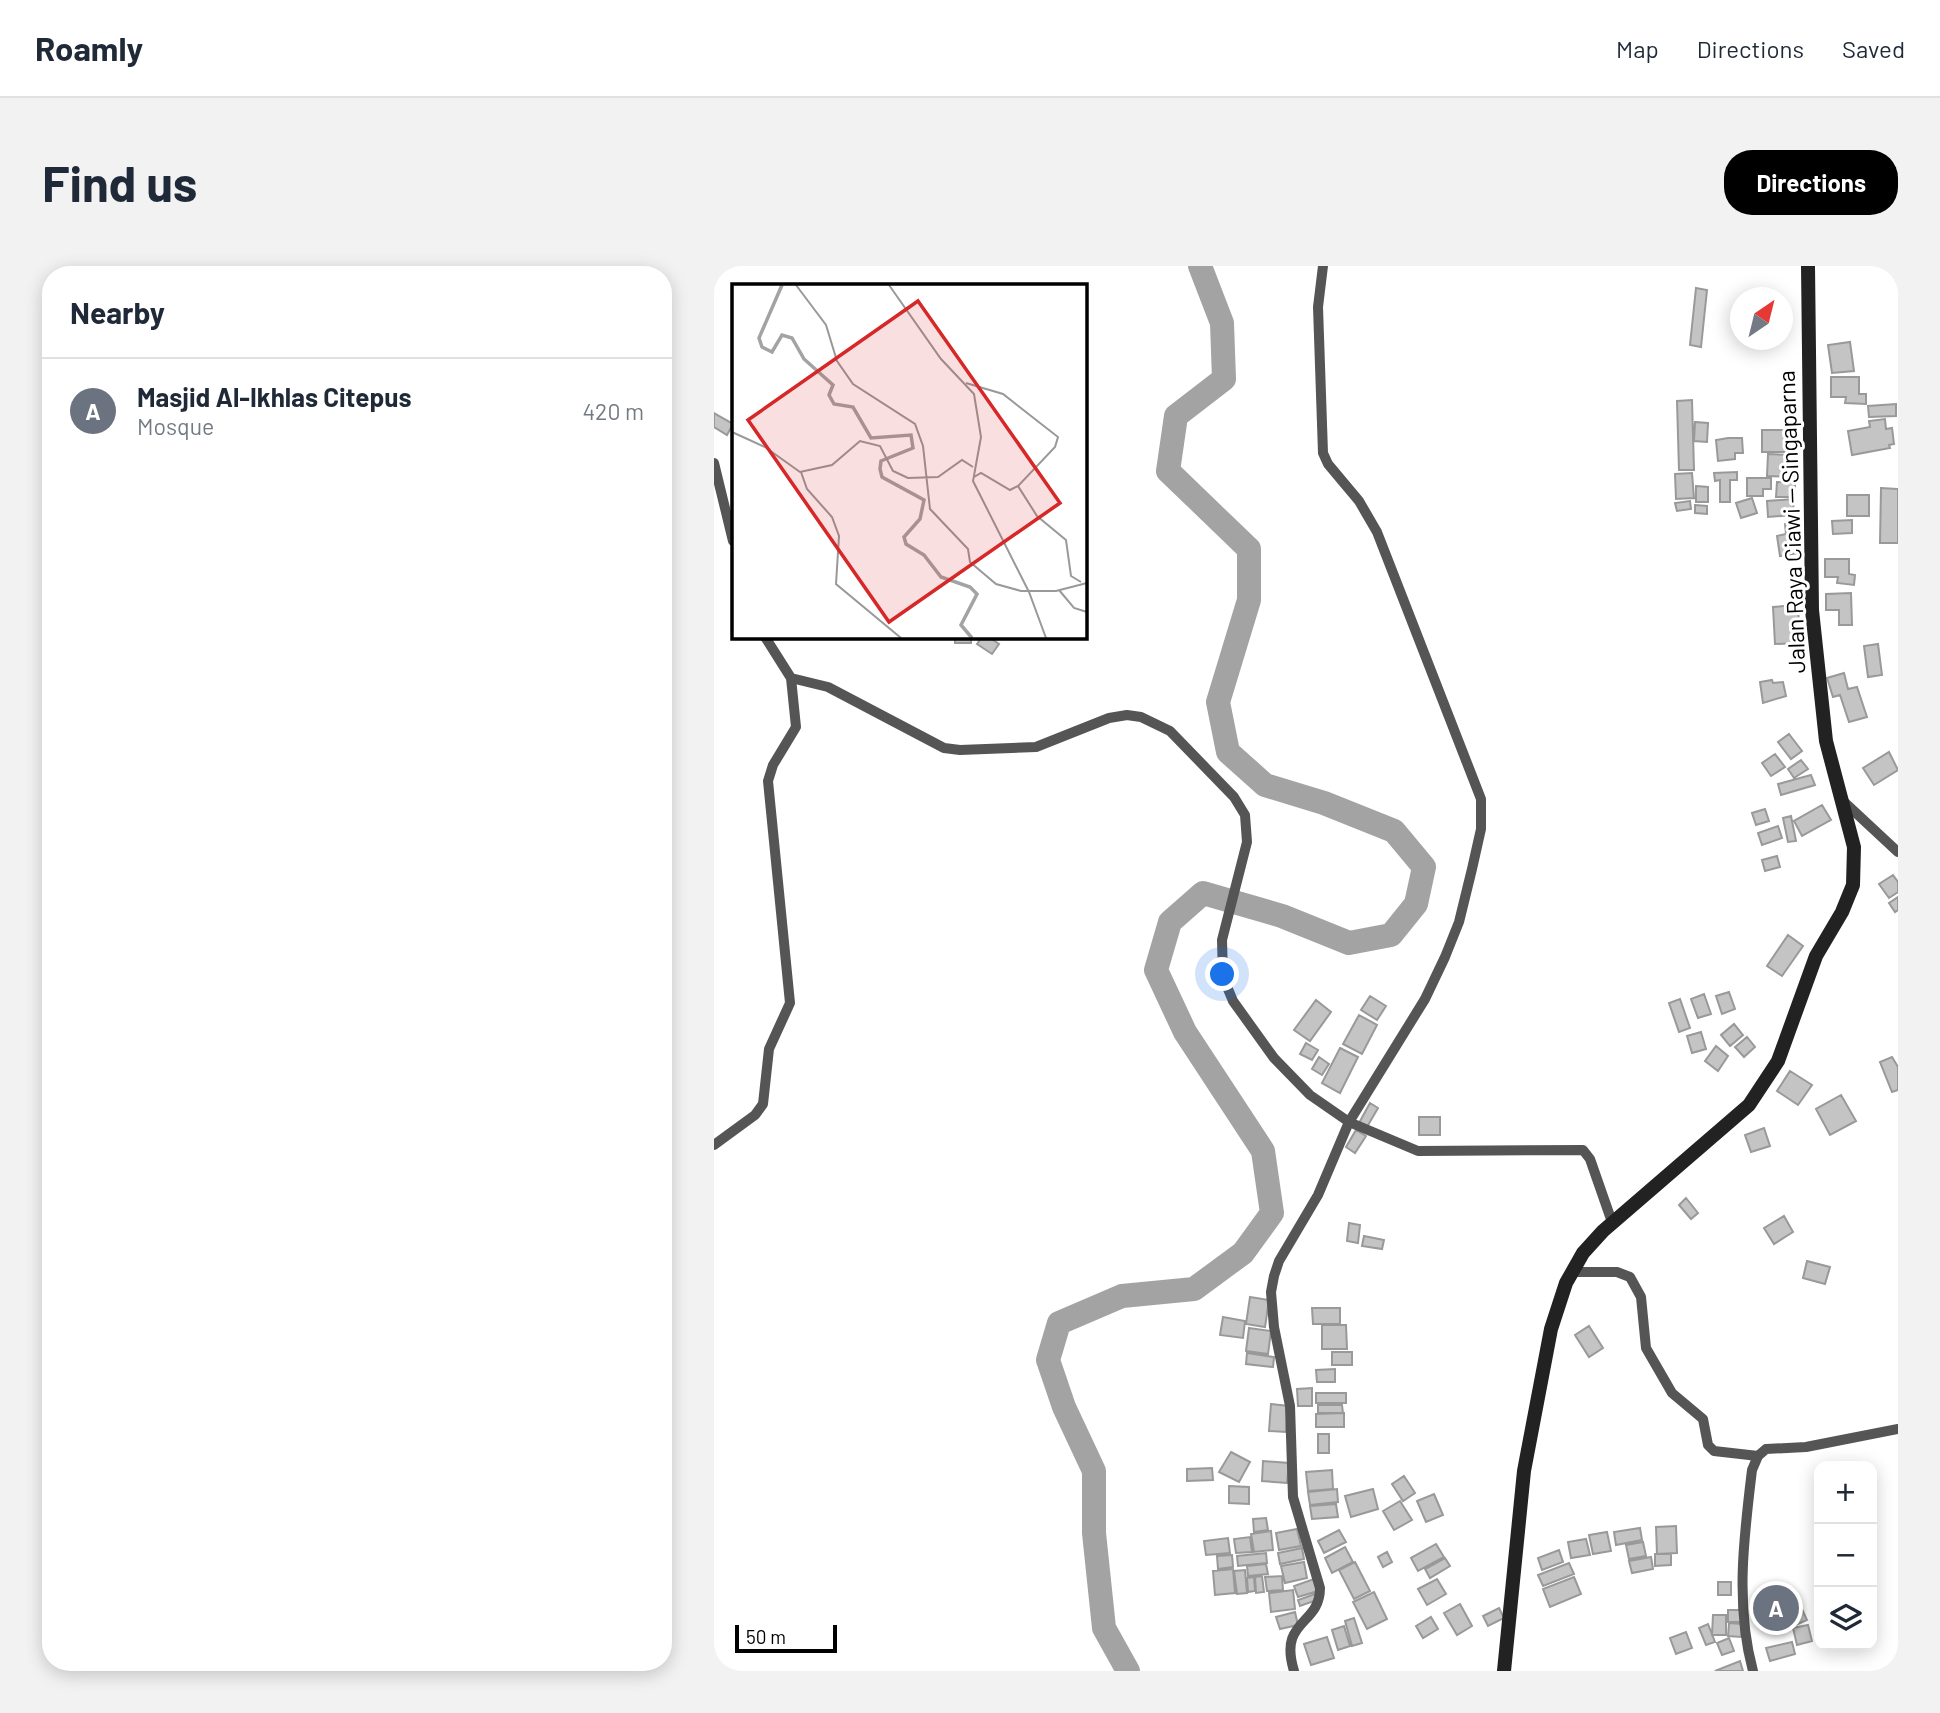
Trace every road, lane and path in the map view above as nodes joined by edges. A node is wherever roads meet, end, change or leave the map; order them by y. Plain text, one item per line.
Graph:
1 (1323, 266) edge
2 (1808, 266) edge
3 (714, 463) edge
4 (732, 537) edge
5 (766, 639) edge
6 (790, 678) junction
7 (1842, 800) junction
8 (1898, 852) edge
9 (1349, 1122) junction
10 (714, 1145) edge
11 (1612, 1222) junction
12 (1572, 1272) junction
13 (1898, 1429) edge
14 (1758, 1456) junction
15 (1294, 1671) edge
16 (1504, 1671) edge
17 (1753, 1671) edge

1 - 9 street
2 - 7 main road, Jalan Raya Ciawi — Singaparna
3 - 4 street
5 - 6 street
6 - 9 street
6 - 10 street
7 - 8 street
7 - 11 main road, Jalan Raya Ciawi — Singaparna
9 - 11 street
9 - 15 street
11 - 12 main road, Jalan Raya Ciawi — Singaparna
12 - 14 street
12 - 16 main road, Jalan Raya Ciawi — Singaparna
13 - 14 street
14 - 17 street

